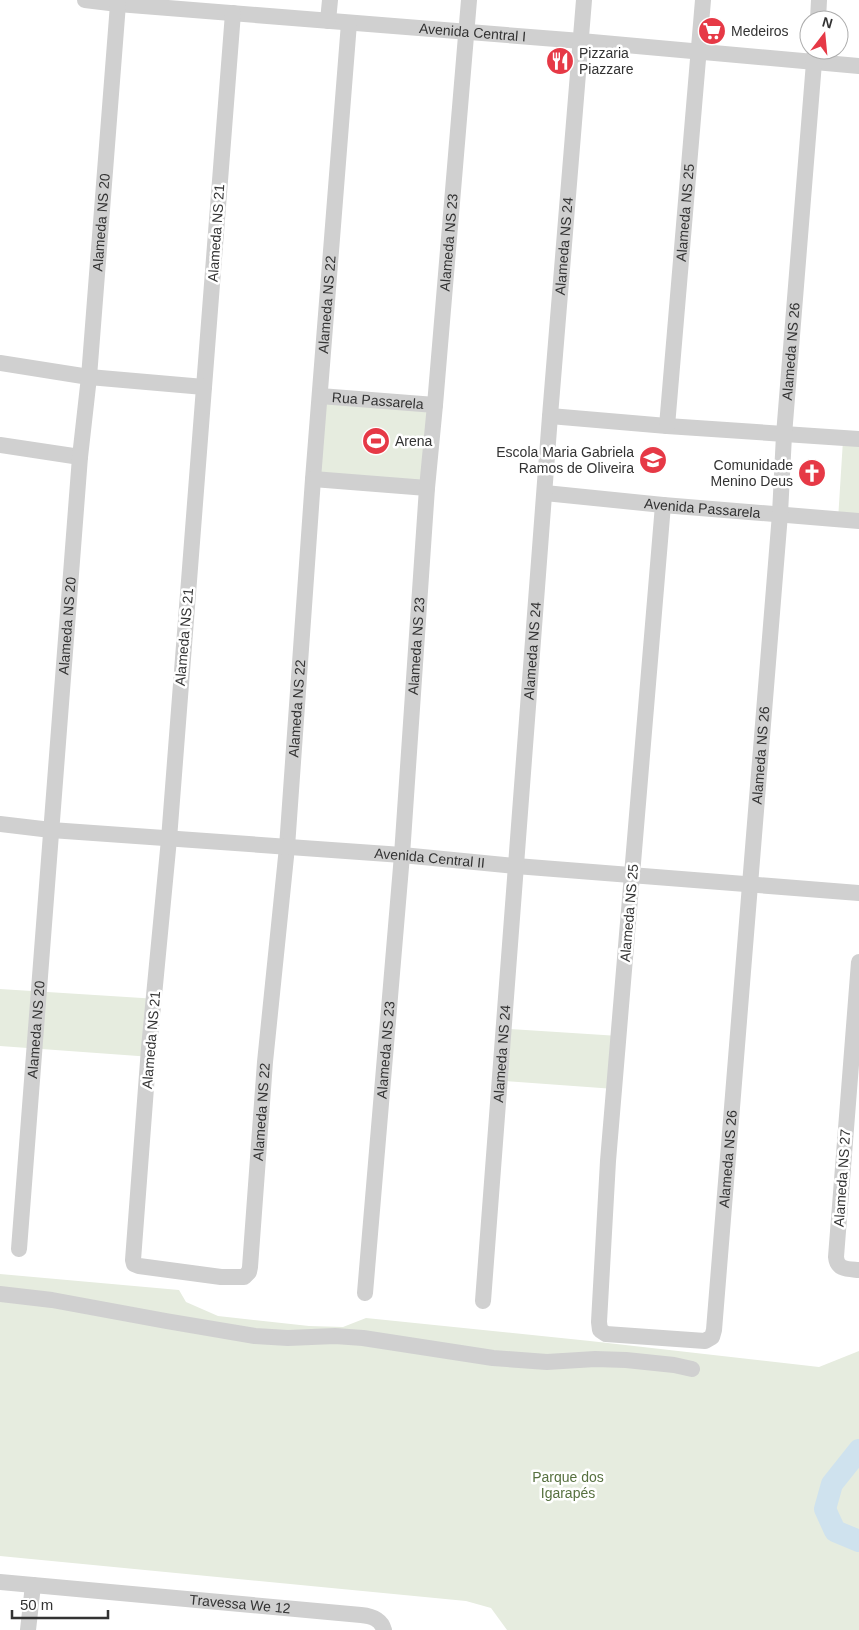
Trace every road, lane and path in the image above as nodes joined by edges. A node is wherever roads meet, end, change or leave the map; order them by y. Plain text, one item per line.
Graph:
1 (85, 0) edge
2 (330, 0) edge
3 (469, 0) edge
4 (584, 0) edge
5 (702, 0) edge
6 (118, 4) junction
7 (208, 6) edge
8 (233, 13) junction
9 (328, 21) junction
10 (349, 23) junction
11 (466, 32) junction
12 (581, 41) junction
13 (699, 51) junction
14 (799, 55) edge
15 (815, 60) edge
16 (833, 60) edge
17 (859, 66) edge
18 (0, 363) edge
19 (89, 377) junction
20 (204, 387) junction
21 (320, 396) junction
22 (435, 405) junction
23 (550, 416) junction
24 (666, 426) junction
25 (784, 434) junction
26 (859, 439) edge
27 (0, 445) edge
28 (80, 457) junction
29 (313, 479) junction
30 (427, 488) junction
31 (544, 493) junction
32 (663, 505) junction
33 (780, 514) junction
34 (859, 521) edge
35 (0, 824) edge
36 (51, 830) junction
37 (169, 839) junction
38 (287, 847) junction
39 (402, 855) junction
40 (516, 866) junction
41 (632, 875) junction
42 (749, 884) junction
43 (859, 893) edge
44 (859, 962) edge
45 (19, 1249) dead end
46 (133, 1260) joint
47 (853, 1270) edge
48 (365, 1293) dead end
49 (0, 1294) edge
50 (483, 1301) dead end
51 (599, 1322) joint
52 (692, 1369) dead end
53 (0, 1582) edge
54 (32, 1585) junction
55 (384, 1629) edge
56 (28, 1630) edge

1 - 6 street, Avenida Central I
2 - 9 street
3 - 11 street, Alameda NS 23
4 - 12 street, Alameda NS 24
5 - 13 street, Alameda NS 25
6 - 7 street, Avenida Central I
6 - 19 street, Alameda NS 20
7 - 8 street, Avenida Central I
8 - 9 street, Avenida Central I
8 - 20 street, Alameda NS 21
9 - 10 street, Avenida Central I
10 - 11 street, Avenida Central I
10 - 21 street, Alameda NS 22
11 - 12 street, Avenida Central I
11 - 22 street, Alameda NS 23
12 - 13 street, Avenida Central I
12 - 23 street, Alameda NS 24
13 - 14 street, Avenida Central I
13 - 24 street, Alameda NS 25
15 - 25 street, Alameda NS 26
16 - 17 street, Avenida Central I
18 - 19 street
19 - 20 street
19 - 28 street, Alameda NS 20
20 - 37 street, Alameda NS 21
21 - 22 street, Rua Passarela
21 - 29 street, Alameda NS 22
22 - 30 street, Alameda NS 23
23 - 24 street
23 - 31 street, Alameda NS 24
24 - 25 street
25 - 26 street
25 - 33 street, Alameda NS 26
27 - 28 street
28 - 36 street, Alameda NS 20
29 - 30 street
29 - 38 street, Alameda NS 22
30 - 39 street, Alameda NS 23
31 - 32 street, Avenida Passarela
31 - 40 street, Alameda NS 24
32 - 33 street, Avenida Passarela
32 - 41 street, Alameda NS 25
33 - 34 street, Avenida Passarela
33 - 42 street, Alameda NS 26
35 - 36 street, Avenida Central II
36 - 37 street, Avenida Central II
36 - 45 street, Alameda NS 20
37 - 38 street, Avenida Central II
37 - 46 street, Alameda NS 21
38 - 39 street, Avenida Central II
38 - 46 street, Alameda NS 22
39 - 40 street, Avenida Central II
39 - 48 street, Alameda NS 23
40 - 41 street, Avenida Central II
40 - 50 street, Alameda NS 24
41 - 42 street, Avenida Central II
41 - 51 street, Alameda NS 25
42 - 43 street, Avenida Central II
42 - 51 street, Alameda NS 26
44 - 47 street, Alameda NS 27
49 - 52 street
53 - 54 street
54 - 55 street, Travessa We 12
54 - 56 street

